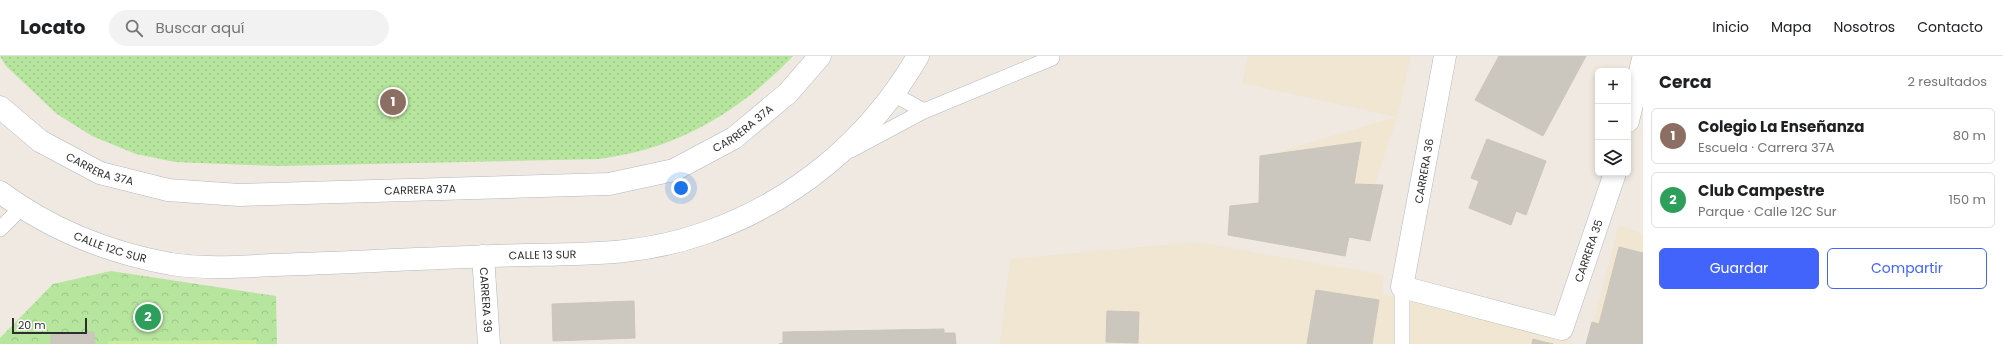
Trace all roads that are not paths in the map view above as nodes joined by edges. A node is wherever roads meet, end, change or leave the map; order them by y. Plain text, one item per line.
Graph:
1 (820, 56) edge
2 (918, 56) edge
3 (1445, 56) edge
4 (1052, 58) dead end
5 (1643, 59) edge
6 (893, 94) junction
7 (0, 107) edge
8 (1631, 109) edge
9 (924, 111) junction
10 (830, 161) junction
11 (1614, 176) edge
12 (0, 192) edge
13 (22, 207) junction
14 (0, 229) edge
15 (483, 256) junction
16 (233, 267) joint
17 (1402, 287) junction
18 (489, 344) edge
19 (1402, 344) edge

1 - 7 street, CARRERA 37A
2 - 6 street
3 - 17 street, CARRERA 36
4 - 9 lane
5 - 8 street
6 - 9 lane
6 - 10 street
9 - 10 lane
10 - 15 street, CALLE 13 SUR
11 - 17 street, CARRERA 35
12 - 13 street, CALLE 12C SUR
13 - 14 lane
13 - 16 street, CALLE 12C SUR
15 - 16 street, CALLE 13 SUR
15 - 18 street, CARRERA 39
17 - 19 lane

